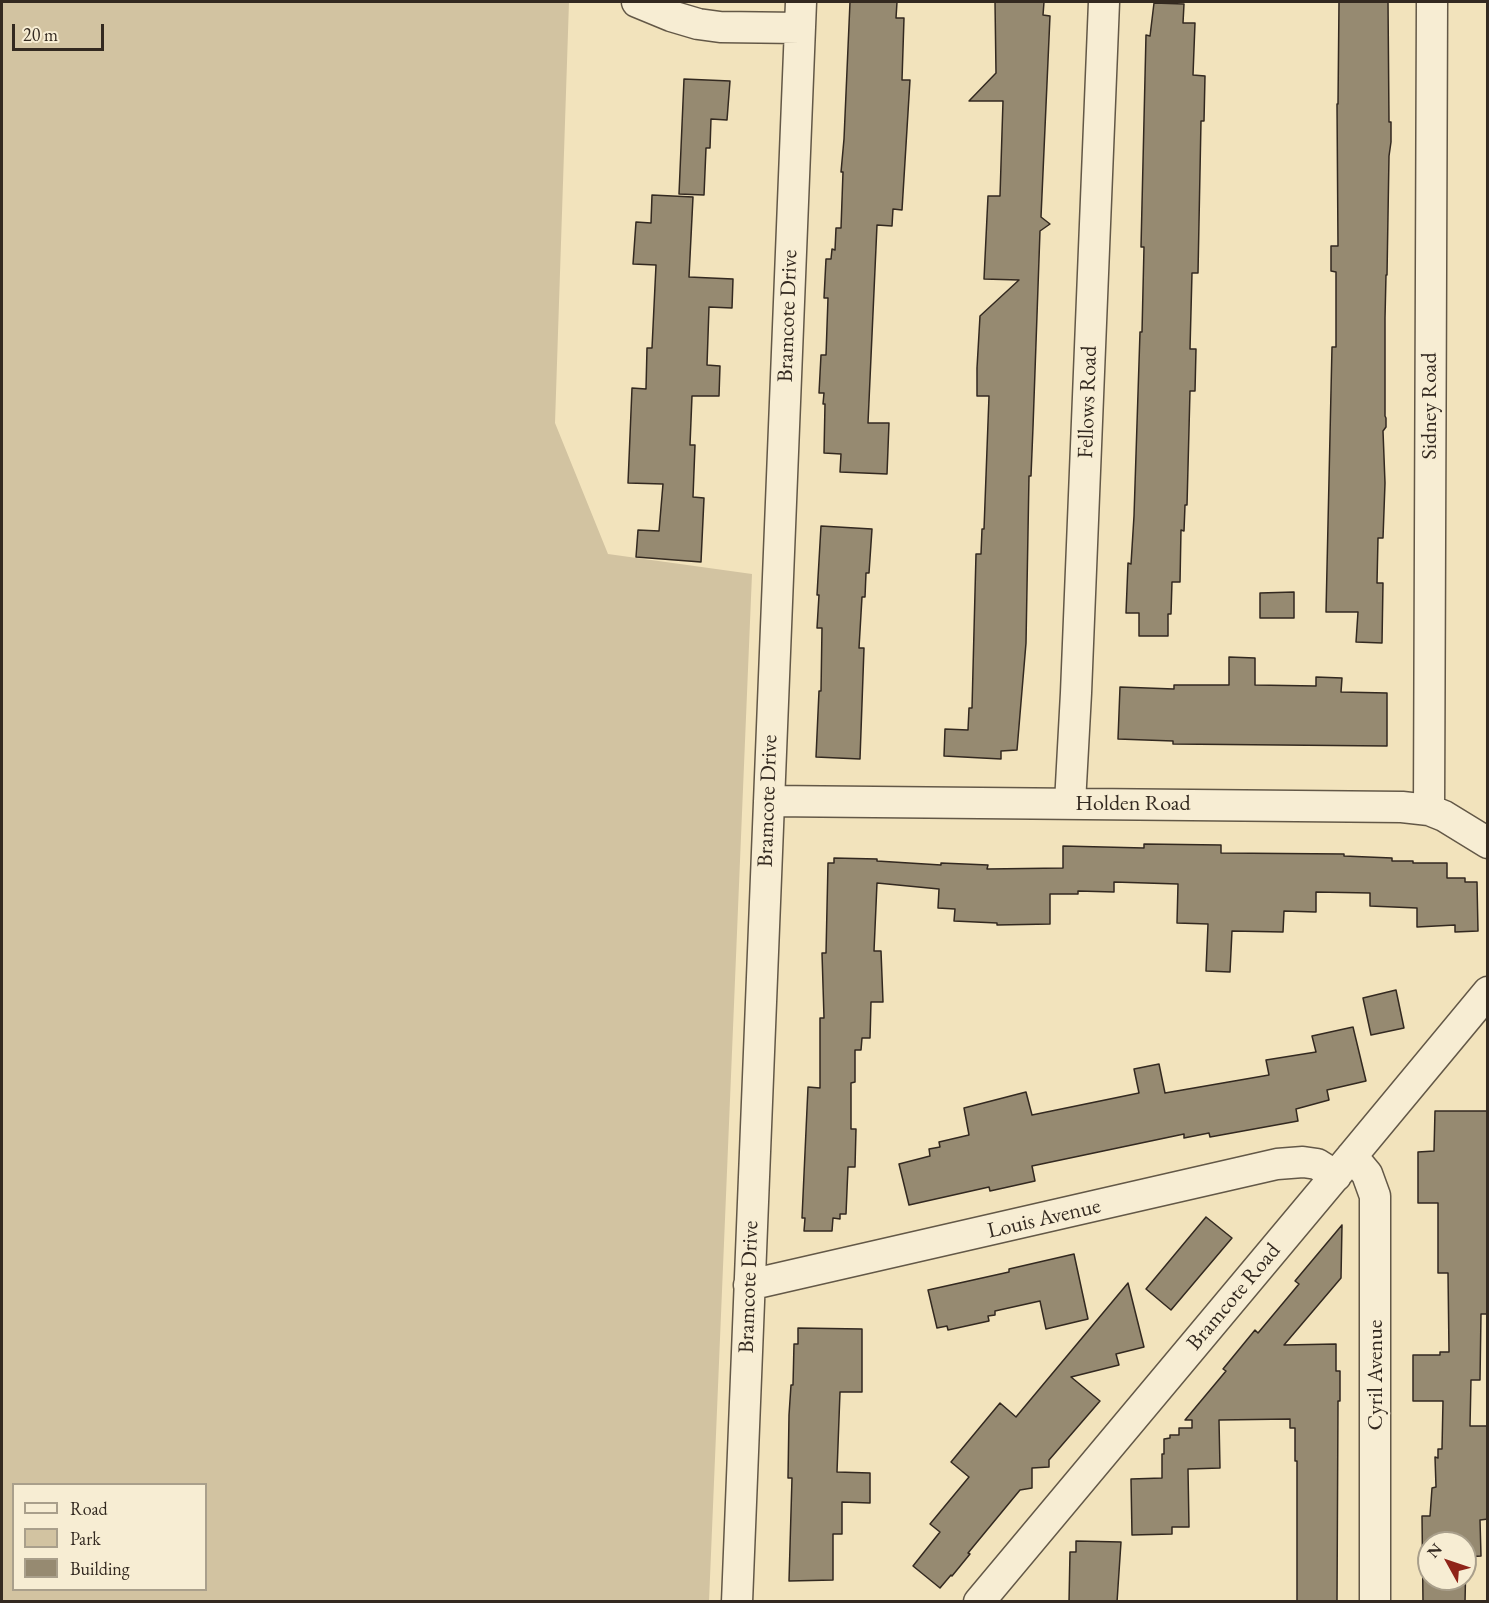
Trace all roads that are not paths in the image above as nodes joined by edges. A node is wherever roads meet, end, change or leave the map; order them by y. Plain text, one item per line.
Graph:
1 (637, 2) edge
2 (1104, 2) edge
3 (1432, 2) edge
4 (801, 15) edge
5 (769, 801) junction
6 (1070, 803) junction
7 (1429, 810) junction
8 (1488, 843) edge
9 (1488, 992) edge
10 (1344, 1166) junction
11 (749, 1285) junction
12 (737, 1602) edge
13 (979, 1602) edge
14 (1375, 1602) edge

1 - 4 street
2 - 6 street, Fellows Road
3 - 7 street, Sidney Road
4 - 5 street, Bramcote Drive
5 - 6 street, Holden Road
5 - 11 street, Bramcote Drive
6 - 7 street, Holden Road
7 - 8 street, Holden Road
9 - 10 street, Bramcote Road
10 - 11 street, Louis Avenue
10 - 13 street, Bramcote Road
10 - 14 street, Cyril Avenue
11 - 12 street, Bramcote Drive

